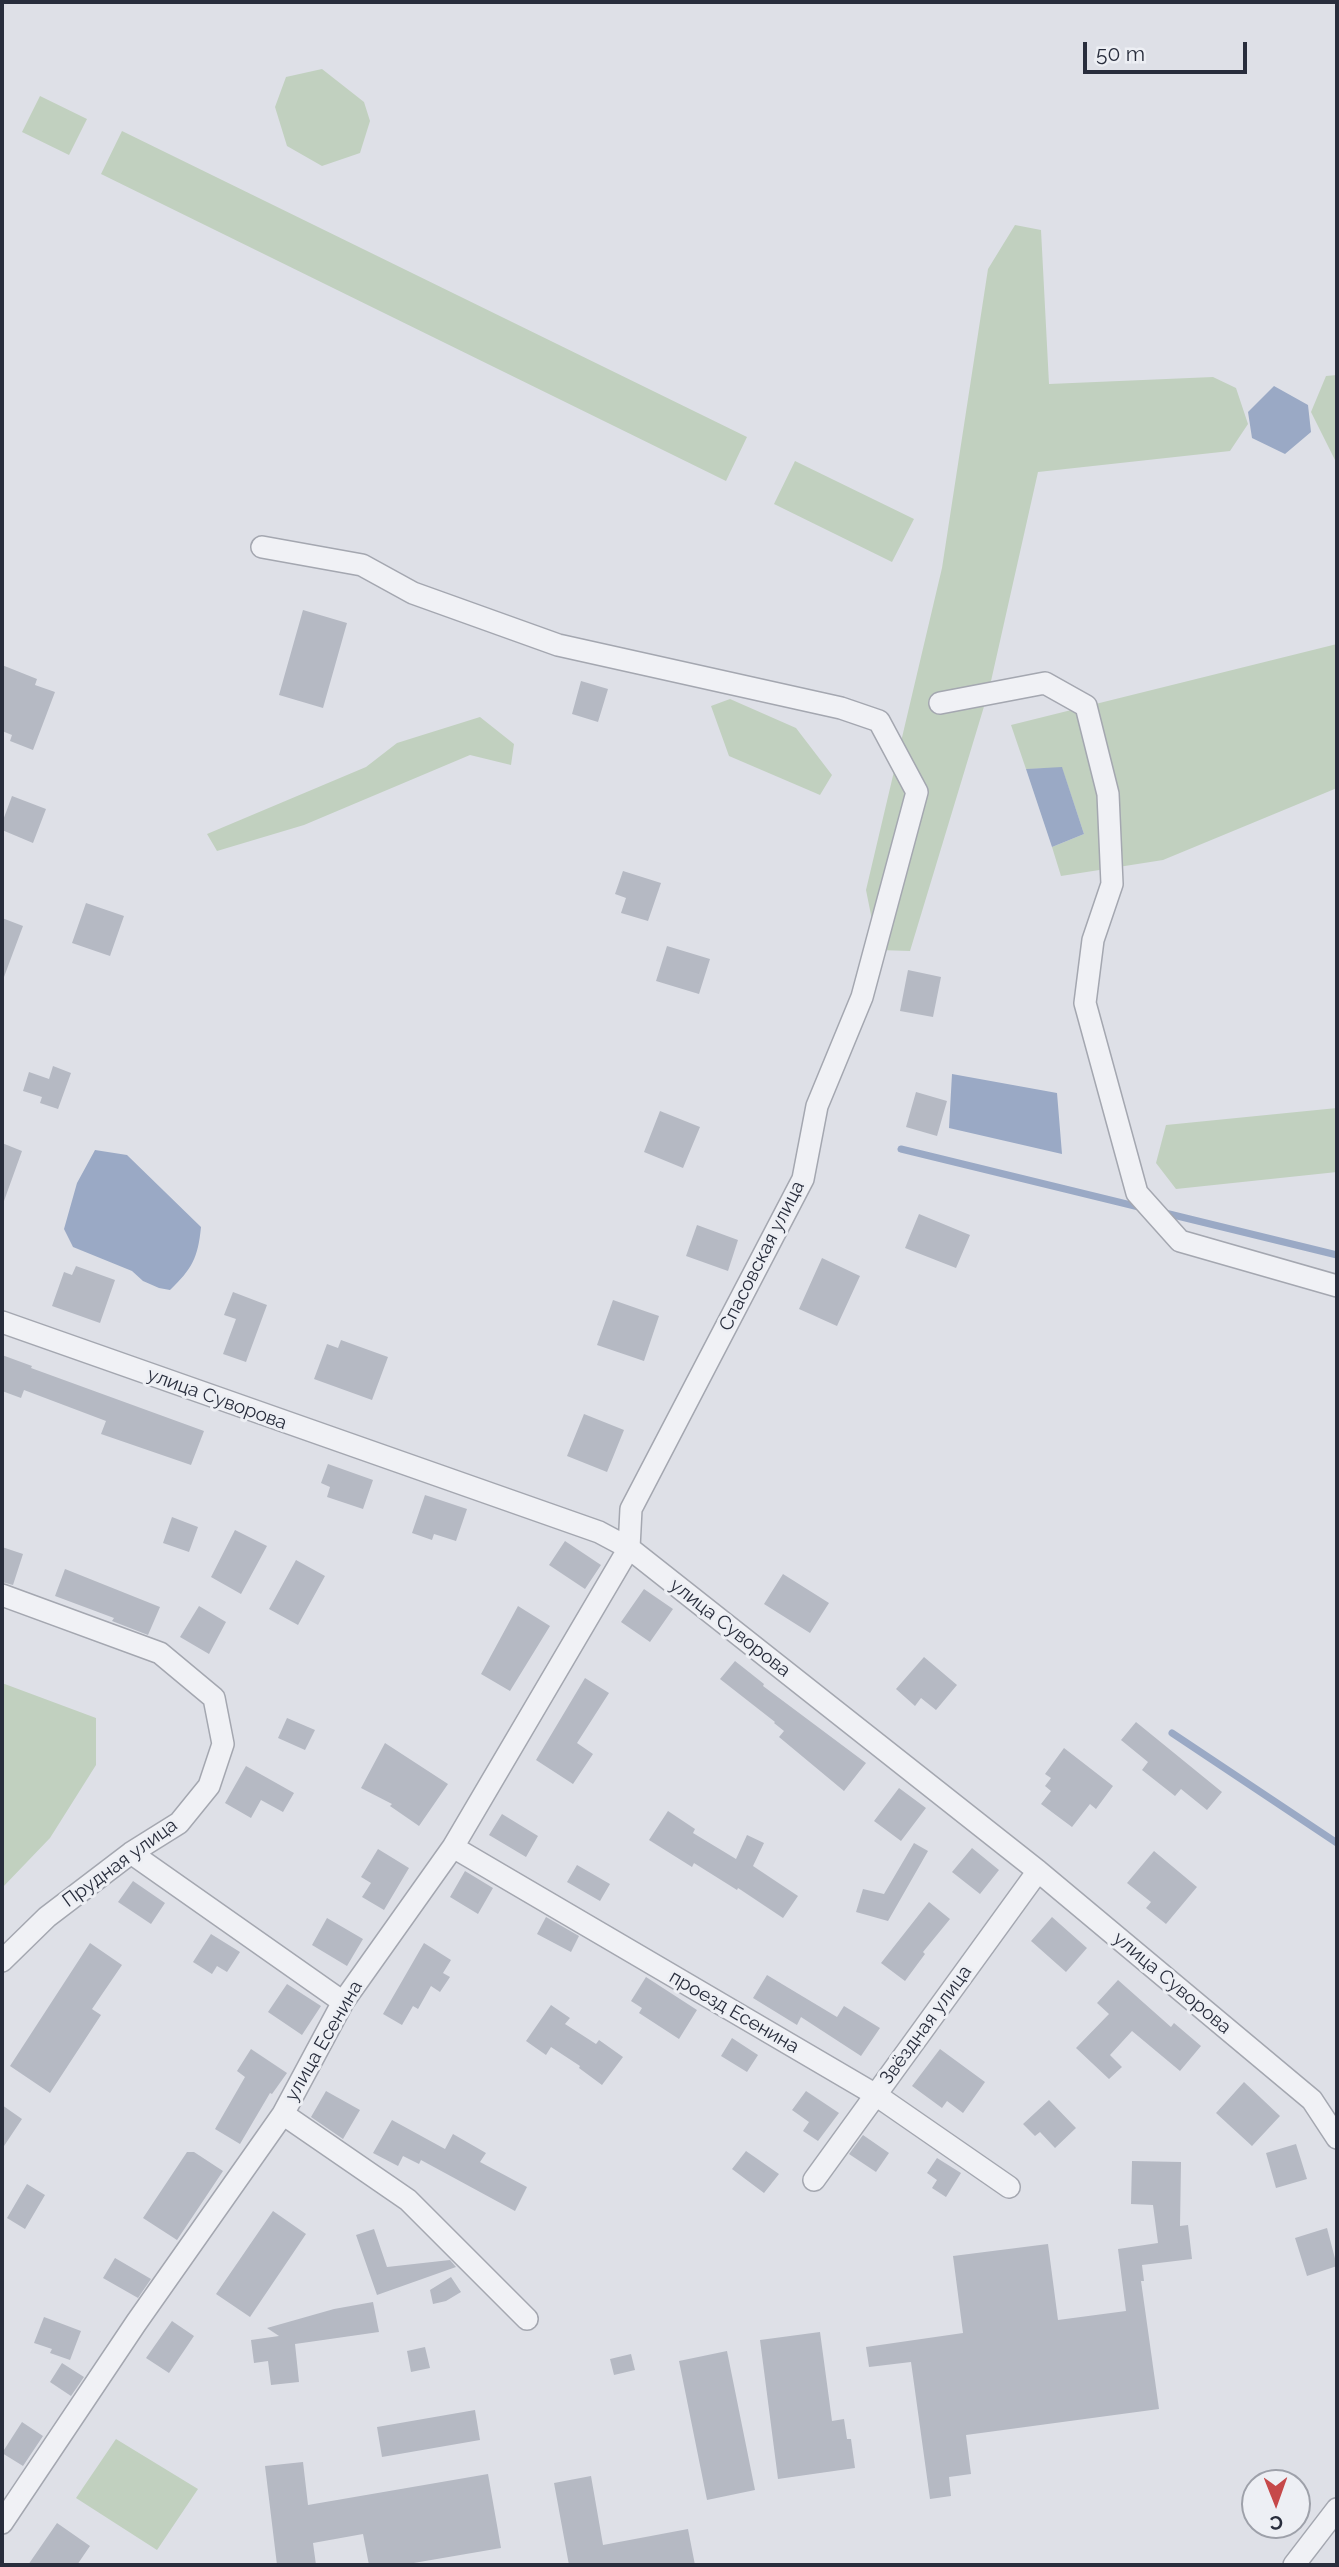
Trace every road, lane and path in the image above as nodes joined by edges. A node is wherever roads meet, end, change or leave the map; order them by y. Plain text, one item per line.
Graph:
1 (262, 547) dead end
2 (940, 703) dead end
3 (1337, 1286) edge
4 (2, 1322) edge
5 (629, 1548) junction
6 (2, 1595) edge
7 (453, 1847) junction
8 (131, 1853) junction
9 (1038, 1871) junction
10 (2, 1961) edge
11 (342, 2002) junction
12 (876, 2095) junction
13 (283, 2114) junction
14 (1337, 2138) edge
15 (814, 2180) dead end
16 (1009, 2186) dead end
17 (527, 2319) dead end
18 (1337, 2509) edge
19 (2, 2523) edge
20 (1294, 2565) edge

1 - 5 street, Спасовская улица
2 - 3 street
4 - 5 street, улица Суворова
5 - 7 street, улица Есенина
5 - 9 street, улица Суворова
6 - 8 street, Прудная улица
7 - 11 street, улица Есенина
7 - 12 street, проезд Есенина
8 - 10 street, Прудная улица
8 - 11 street
9 - 12 street, Звёздная улица
9 - 14 street, улица Суворова
11 - 13 street, улица Есенина
12 - 15 street, Звёздная улица
12 - 16 street, проезд Есенина
13 - 17 street
13 - 19 street, улица Есенина
18 - 20 street

